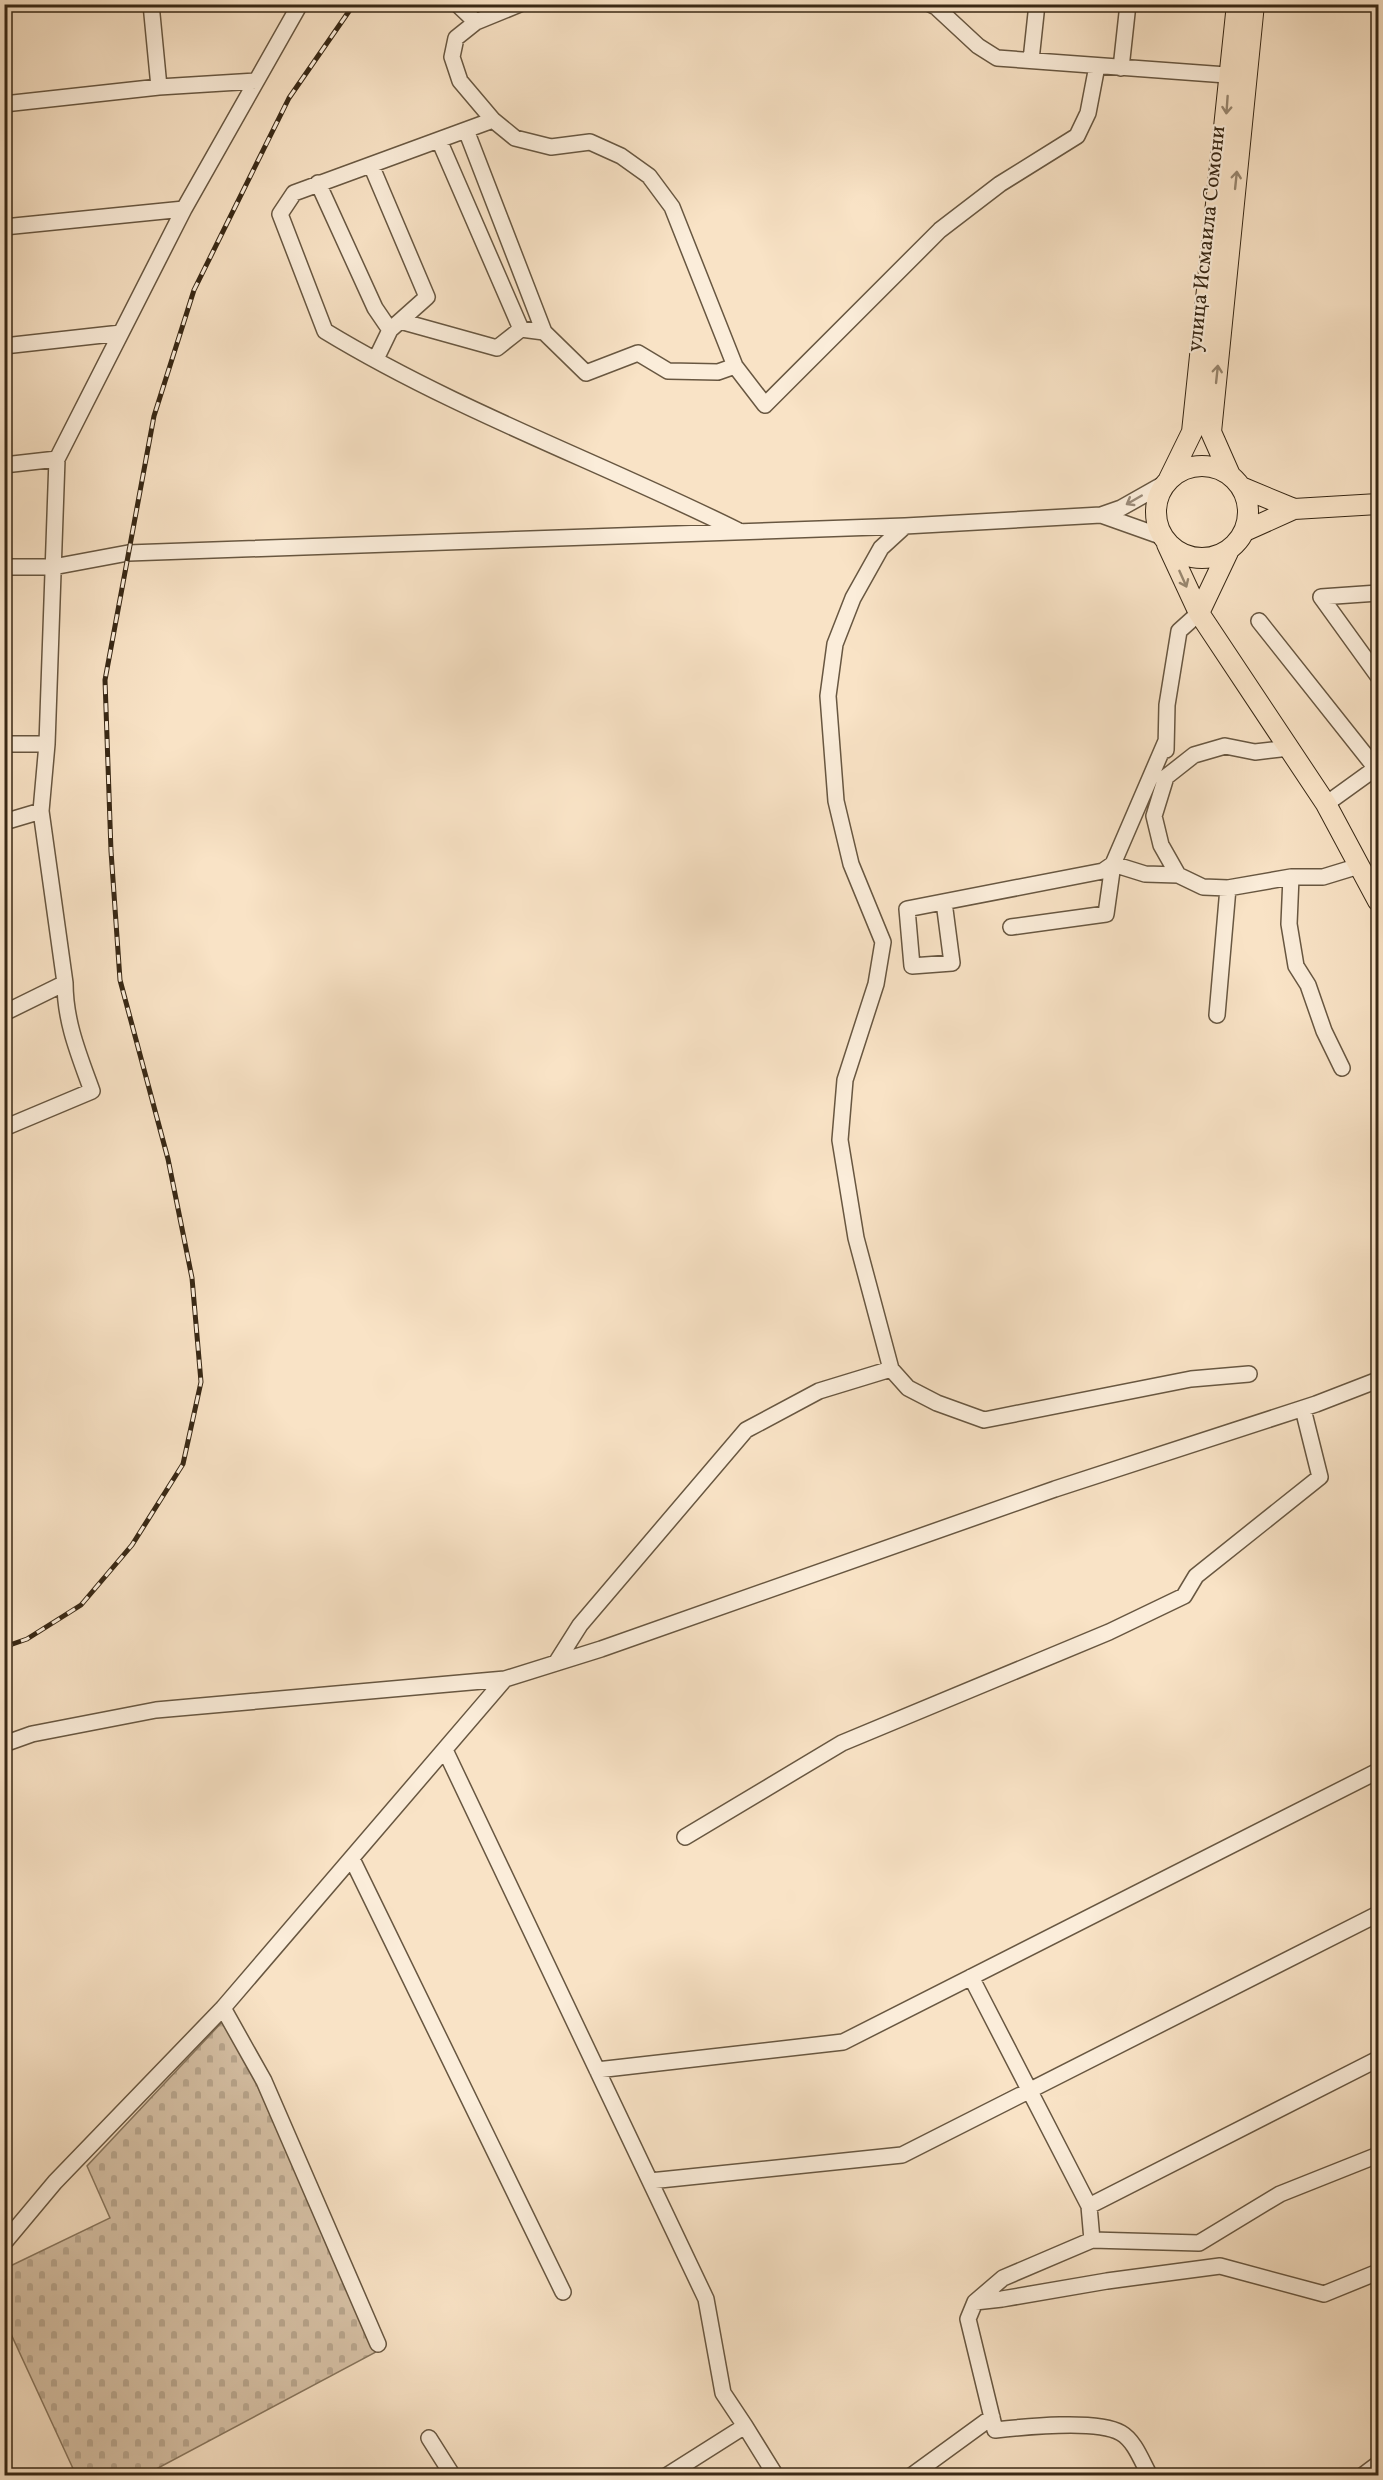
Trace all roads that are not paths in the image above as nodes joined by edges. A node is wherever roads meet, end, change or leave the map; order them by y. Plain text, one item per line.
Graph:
1 (151, 4) edge
2 (300, 4) edge
3 (458, 4) edge
4 (520, 4) edge
5 (1037, 4) edge
6 (1128, 4) edge
7 (1237, 4) edge
8 (1254, 4) edge
9 (933, 5) edge
10 (476, 22) junction
11 (1031, 60) junction
12 (1097, 66) junction
13 (1121, 68) junction
14 (1237, 75) junction
15 (256, 81) junction
16 (159, 87) junction
17 (4, 104) edge
18 (493, 120) junction
19 (466, 130) junction
20 (439, 140) junction
21 (371, 165) junction
22 (318, 183) junction
23 (184, 209) junction
24 (4, 227) edge
25 (395, 326) junction
26 (520, 329) junction
27 (544, 332) junction
28 (121, 333) junction
29 (4, 346) edge
30 (376, 359) junction
31 (735, 366) junction
32 (57, 459) junction
33 (4, 465) edge
34 (1168, 480) junction
35 (1236, 481) junction
36 (1378, 504) edge
37 (1293, 509) junction
38 (1101, 515) junction
39 (905, 525) junction
40 (739, 531) junction
41 (1245, 531) junction
42 (1165, 541) junction
43 (1228, 552) junction
44 (4, 567) edge
45 (53, 567) junction
46 (1378, 593) edge
47 (1199, 613) junction
48 (1259, 621) dead end
49 (1378, 676) edge
50 (1166, 741) junction
51 (4, 744) edge
52 (47, 744) junction
53 (1289, 748) junction
54 (1378, 769) edge
55 (1166, 777) junction
56 (1326, 804) junction
57 (41, 811) junction
58 (4, 822) edge
59 (1113, 864) junction
60 (1359, 866) junction
61 (1179, 875) junction
62 (1291, 877) junction
63 (1228, 888) junction
64 (1378, 901) edge
65 (945, 902) junction
66 (1011, 927) dead end
67 (65, 983) junction
68 (4, 1013) edge
69 (1217, 1015) dead end
70 (1342, 1068) dead end
71 (4, 1128) edge
72 (891, 1369) junction
73 (1249, 1374) dead end
74 (1378, 1380) edge
75 (1303, 1409) junction
76 (556, 1663) junction
77 (505, 1679) junction
78 (4, 1744) edge
79 (445, 1750) junction
80 (1378, 1771) edge
81 (685, 1837) dead end
82 (352, 1859) junction
83 (1378, 1914) edge
84 (971, 1977) junction
85 (223, 2008) junction
86 (1378, 2059) edge
87 (597, 2070) junction
88 (1031, 2090) junction
89 (1378, 2155) edge
90 (650, 2181) junction
91 (1089, 2206) junction
92 (1092, 2240) junction
93 (4, 2242) edge
94 (1378, 2272) edge
95 (563, 2292) dead end
96 (975, 2301) junction
97 (378, 2344) dead end
98 (992, 2417) junction
99 (745, 2426) junction
100 (429, 2438) dead end
101 (1378, 2464) edge
102 (453, 2475) edge
103 (666, 2475) edge
104 (776, 2475) edge
105 (911, 2475) edge
106 (1150, 2475) edge
107 (1362, 2475) edge

1 - 16 street
2 - 15 street
3 - 10 street
4 - 10 street
5 - 11 street
6 - 13 street
7 - 14 main road
8 - 14 main road, улица Исмаила Сомони
9 - 11 street
10 - 18 street
11 - 12 street
12 - 13 street
12 - 31 street
13 - 14 street
14 -> 34 main road
35 -> 14 main road, улица Исмаила Сомони
15 - 16 street
15 - 23 street
16 - 17 street
18 - 19 street
18 - 31 street
19 - 20 street
19 - 27 street
20 - 21 street
20 - 26 street
21 - 22 street
21 - 25 street
22 - 25 street
22 - 30 street
23 - 24 street
23 - 28 street
25 - 26 street
25 - 30 street
26 - 27 street
27 - 31 street
28 - 29 street
28 - 32 street
30 - 40 street
32 - 33 street
32 - 45 street
34 - 35 main road
34 -> 38 street
34 - 42 main road
35 - 37 main road
35 - 41 main road
36 - 37 main road
37 - 41 main road
38 - 39 street
38 - 42 street
39 - 40 street
39 - 72 street
40 - 45 street
41 - 43 main road
42 - 43 main road
42 -> 47 main road
43 - 47 main road
44 - 45 street
45 - 52 street
46 - 49 street
47 - 50 street
47 - 53 main road
48 - 54 street
50 - 55 street
50 - 59 street
51 - 52 street
52 - 57 street
53 - 55 street
53 - 56 main road
54 - 56 street
55 - 61 street
56 - 60 main road
57 - 58 street
57 - 67 street
59 - 61 street
59 - 65 street
59 - 66 street
60 - 62 street
60 - 64 main road
61 - 63 street
62 - 63 street
62 - 70 street
63 - 69 street
65 - 65 street
67 - 68 street
67 - 71 street
72 - 73 street
72 - 76 street
74 - 75 street
75 - 76 street
75 - 81 street
76 - 77 street
77 - 78 street
77 - 79 street
79 - 82 street
79 - 87 street
80 - 84 street
82 - 85 street
82 - 95 street
83 - 88 street
84 - 87 street
84 - 88 street
85 - 93 street
85 - 97 street
86 - 91 street
87 - 90 street
88 - 90 street
88 - 91 street
89 - 92 street
90 - 99 street
91 - 92 street
92 - 96 street
94 - 96 street
96 - 98 street
98 - 105 street
98 - 106 street
99 - 103 street
99 - 104 street
100 - 102 street
101 - 107 street

